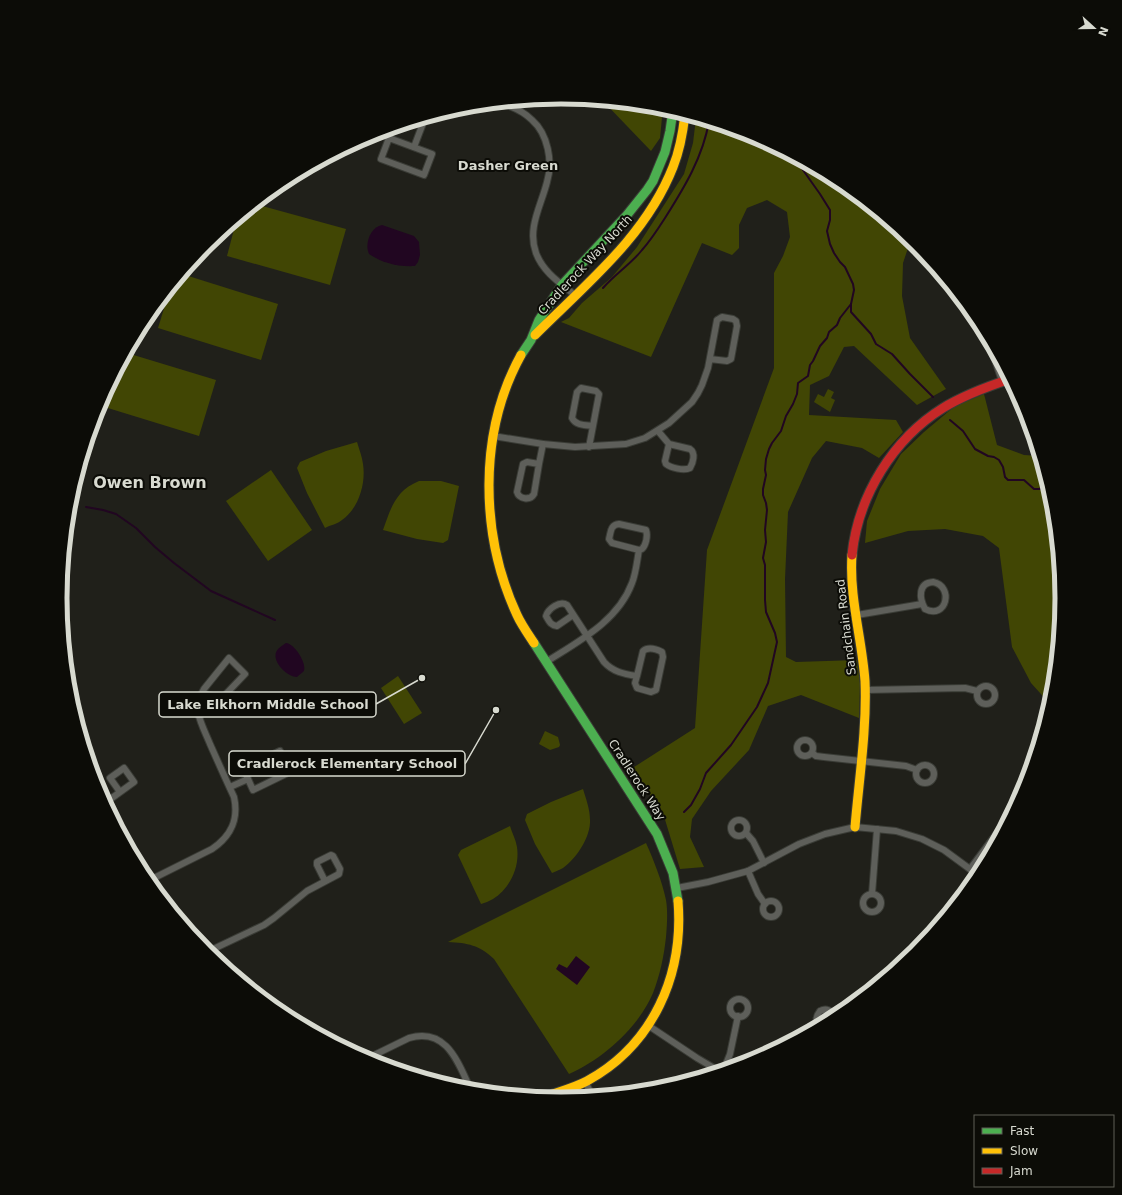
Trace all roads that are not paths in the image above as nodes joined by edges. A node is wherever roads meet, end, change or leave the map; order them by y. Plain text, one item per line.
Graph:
1 (511, 107) edge
2 (672, 116) edge
3 (684, 119) edge
4 (423, 123) edge
5 (414, 147) junction
6 (563, 285) junction
7 (575, 296) junction
8 (531, 339) junction
9 (710, 358) junction
10 (1005, 380) edge
11 (593, 426) junction
12 (658, 431) junction
13 (493, 436) junction
14 (544, 444) junction
15 (669, 444) junction
16 (589, 447) junction
17 (539, 464) junction
18 (639, 550) junction
19 (922, 604) junction
20 (573, 615) dead end
21 (857, 615) junction
22 (587, 636) junction
23 (546, 662) junction
24 (637, 676) junction
25 (865, 690) junction
26 (977, 691) dead end
27 (202, 693) junction
28 (812, 753) dead end
29 (861, 761) junction
30 (917, 770) dead end
31 (248, 779) junction
32 (230, 787) junction
33 (120, 792) dead end
34 (110, 799) edge
35 (855, 827) junction
36 (877, 829) junction
37 (746, 833) dead end
38 (991, 841) edge
39 (764, 863) junction
40 (970, 869) junction
41 (748, 871) junction
42 (973, 871) edge
43 (154, 878) edge
44 (325, 881) dead end
45 (677, 888) junction
46 (872, 894) dead end
47 (765, 904) dead end
48 (214, 949) edge
49 (830, 1011) edge
50 (738, 1016) dead end
51 (816, 1020) edge
52 (648, 1026) junction
53 (374, 1055) edge
54 (727, 1063) edge
55 (713, 1067) edge
56 (467, 1082) edge
57 (585, 1082) junction
58 (589, 1090) edge
59 (558, 1092) edge

1 - 6 street
2 - 6 street, Cradlerock Way North
3 - 7 street, Cradlerock Way North
4 - 5 street
5 - 5 street
6 - 7 street
6 - 8 street, Cradlerock Way North
7 - 8 street, Cradlerock Way North
8 - 13 street, Cradlerock Way North
9 - 9 street
9 - 12 street
10 - 21 street, Sandchain Road
11 - 11 street
11 - 16 street
12 - 15 street
12 - 16 street
13 - 14 street
13 - 23 street, Cradlerock Way
14 - 16 street
14 - 17 street
15 - 15 street
17 - 17 street
18 - 18 street
18 - 22 street
19 - 19 street
19 - 21 street
20 - 22 street
21 - 25 street, Sandchain Road
22 - 23 street
22 - 24 street
23 - 45 street, Cradlerock Way
24 - 24 street
25 - 26 street
25 - 29 street, Sandchain Road
27 - 27 street
27 - 32 street
28 - 29 street
29 - 30 street
29 - 35 street, Sandchain Road
31 - 31 street
31 - 32 street
32 - 43 street
33 - 34 street
35 - 36 street
35 - 39 street
36 - 40 street
36 - 46 street
37 - 39 street
38 - 40 street
39 - 41 street
40 - 42 street
41 - 45 street
41 - 47 street
44 - 48 street
45 - 52 street, Cradlerock Way
49 - 51 street
50 - 54 street
52 - 55 street
52 - 57 street, Cradlerock Way
53 - 56 street
57 - 58 street
57 - 59 street, Cradlerock Way

